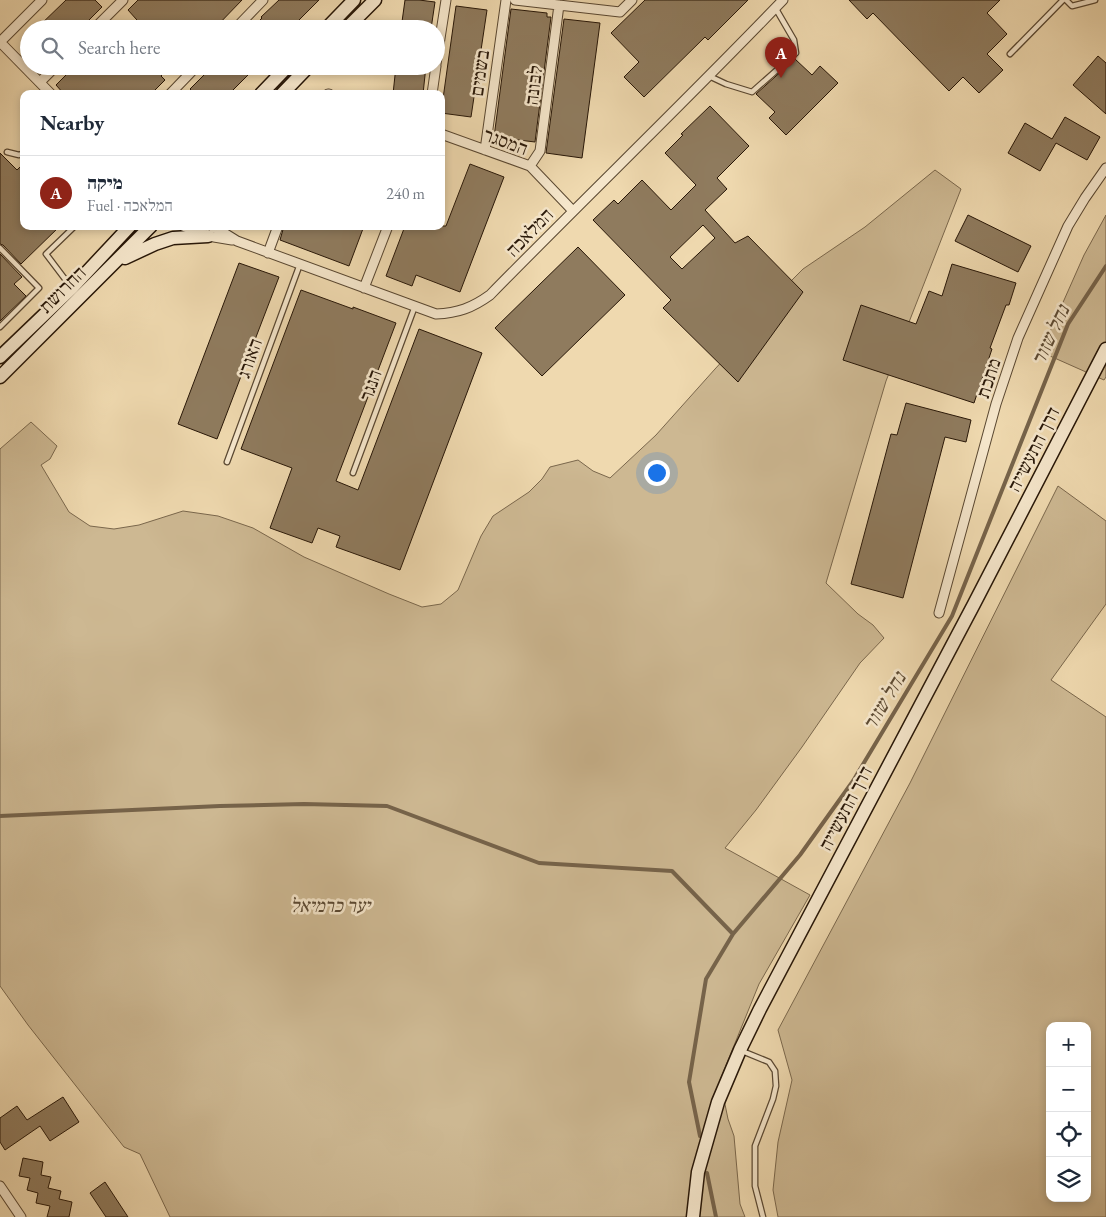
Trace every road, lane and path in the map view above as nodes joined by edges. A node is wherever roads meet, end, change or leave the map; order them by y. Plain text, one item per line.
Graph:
1 (42, 0) edge
2 (123, 0) edge
3 (263, 0) edge
4 (354, 0) edge
5 (375, 0) edge
6 (446, 0) edge
7 (506, 0) edge
8 (515, 0) edge
9 (632, 0) edge
10 (783, 0) edge
11 (1065, 0) edge
12 (1095, 0) edge
13 (559, 3) edge
14 (775, 8) junction
15 (22, 20) edge
16 (103, 20) edge
17 (244, 20) edge
18 (335, 20) edge
19 (355, 20) edge
20 (443, 20) edge
21 (20, 22) edge
22 (1010, 54) dead end
23 (20, 62) edge
24 (33, 75) edge
25 (47, 75) edge
26 (189, 75) edge
27 (279, 75) edge
28 (300, 75) edge
29 (435, 75) edge
30 (710, 76) junction
31 (40, 82) junction
32 (47, 90) edge
33 (174, 90) edge
34 (265, 90) edge
35 (286, 90) edge
36 (433, 90) edge
37 (445, 135) edge
38 (485, 150) junction
39 (7, 152) dead end
40 (20, 155) edge
41 (530, 166) junction
42 (1106, 168) edge
43 (573, 211) junction
44 (71, 230) edge
45 (126, 230) edge
46 (147, 230) edge
47 (208, 230) edge
48 (214, 230) edge
49 (276, 230) edge
50 (386, 230) edge
51 (0, 248) edge
52 (268, 252) junction
53 (114, 264) junction
54 (300, 264) junction
55 (72, 288) junction
56 (364, 288) junction
57 (415, 306) junction
58 (0, 327) edge
59 (1106, 348) edge
60 (0, 358) edge
61 (0, 377) edge
62 (226, 462) dead end
63 (353, 473) dead end
64 (940, 613) dead end
65 (740, 1050) junction
66 (0, 1186) edge
67 (21, 1217) edge
68 (693, 1217) edge
69 (763, 1217) edge

1 - 15 street
2 - 16 street
3 - 17 street
4 - 18 street
5 - 19 street
6 - 20 street
7 - 38 street, בשמים
8 - 13 street
9 - 13 street
10 - 14 street, המלאכה
11 - 12 lane
11 - 22 lane
13 - 41 street, לבונה
14 - 30 street, המלאכה
14 - 30 lane
21 - 23 street
24 - 31 street
25 - 31 street
26 - 33 street
27 - 34 street
28 - 35 street
29 - 36 street
30 - 43 street, המלאכה
31 - 32 street
37 - 38 street, המסגר
38 - 41 street, המסגר
39 - 40 lane
41 - 43 street, המסגר
42 - 64 street, מתכת
43 - 57 street, המלאכה
44 - 55 lane
45 - 55 street, החרושת
46 - 53 street, החרושת
47 - 53 street
48 - 52 street, המלאכה
49 - 52 street
50 - 56 street
51 - 58 lane
52 - 54 street, המלאכה
53 - 61 street, החרושת
54 - 56 street, המלאכה
54 - 62 lane, האורג
55 - 60 street, החרושת
56 - 57 street, המלאכה
57 - 63 lane, הנגר
59 - 65 street, דרך התעשייה
65 - 68 street, דרך התעשייה
65 - 69 lane
66 - 67 street

